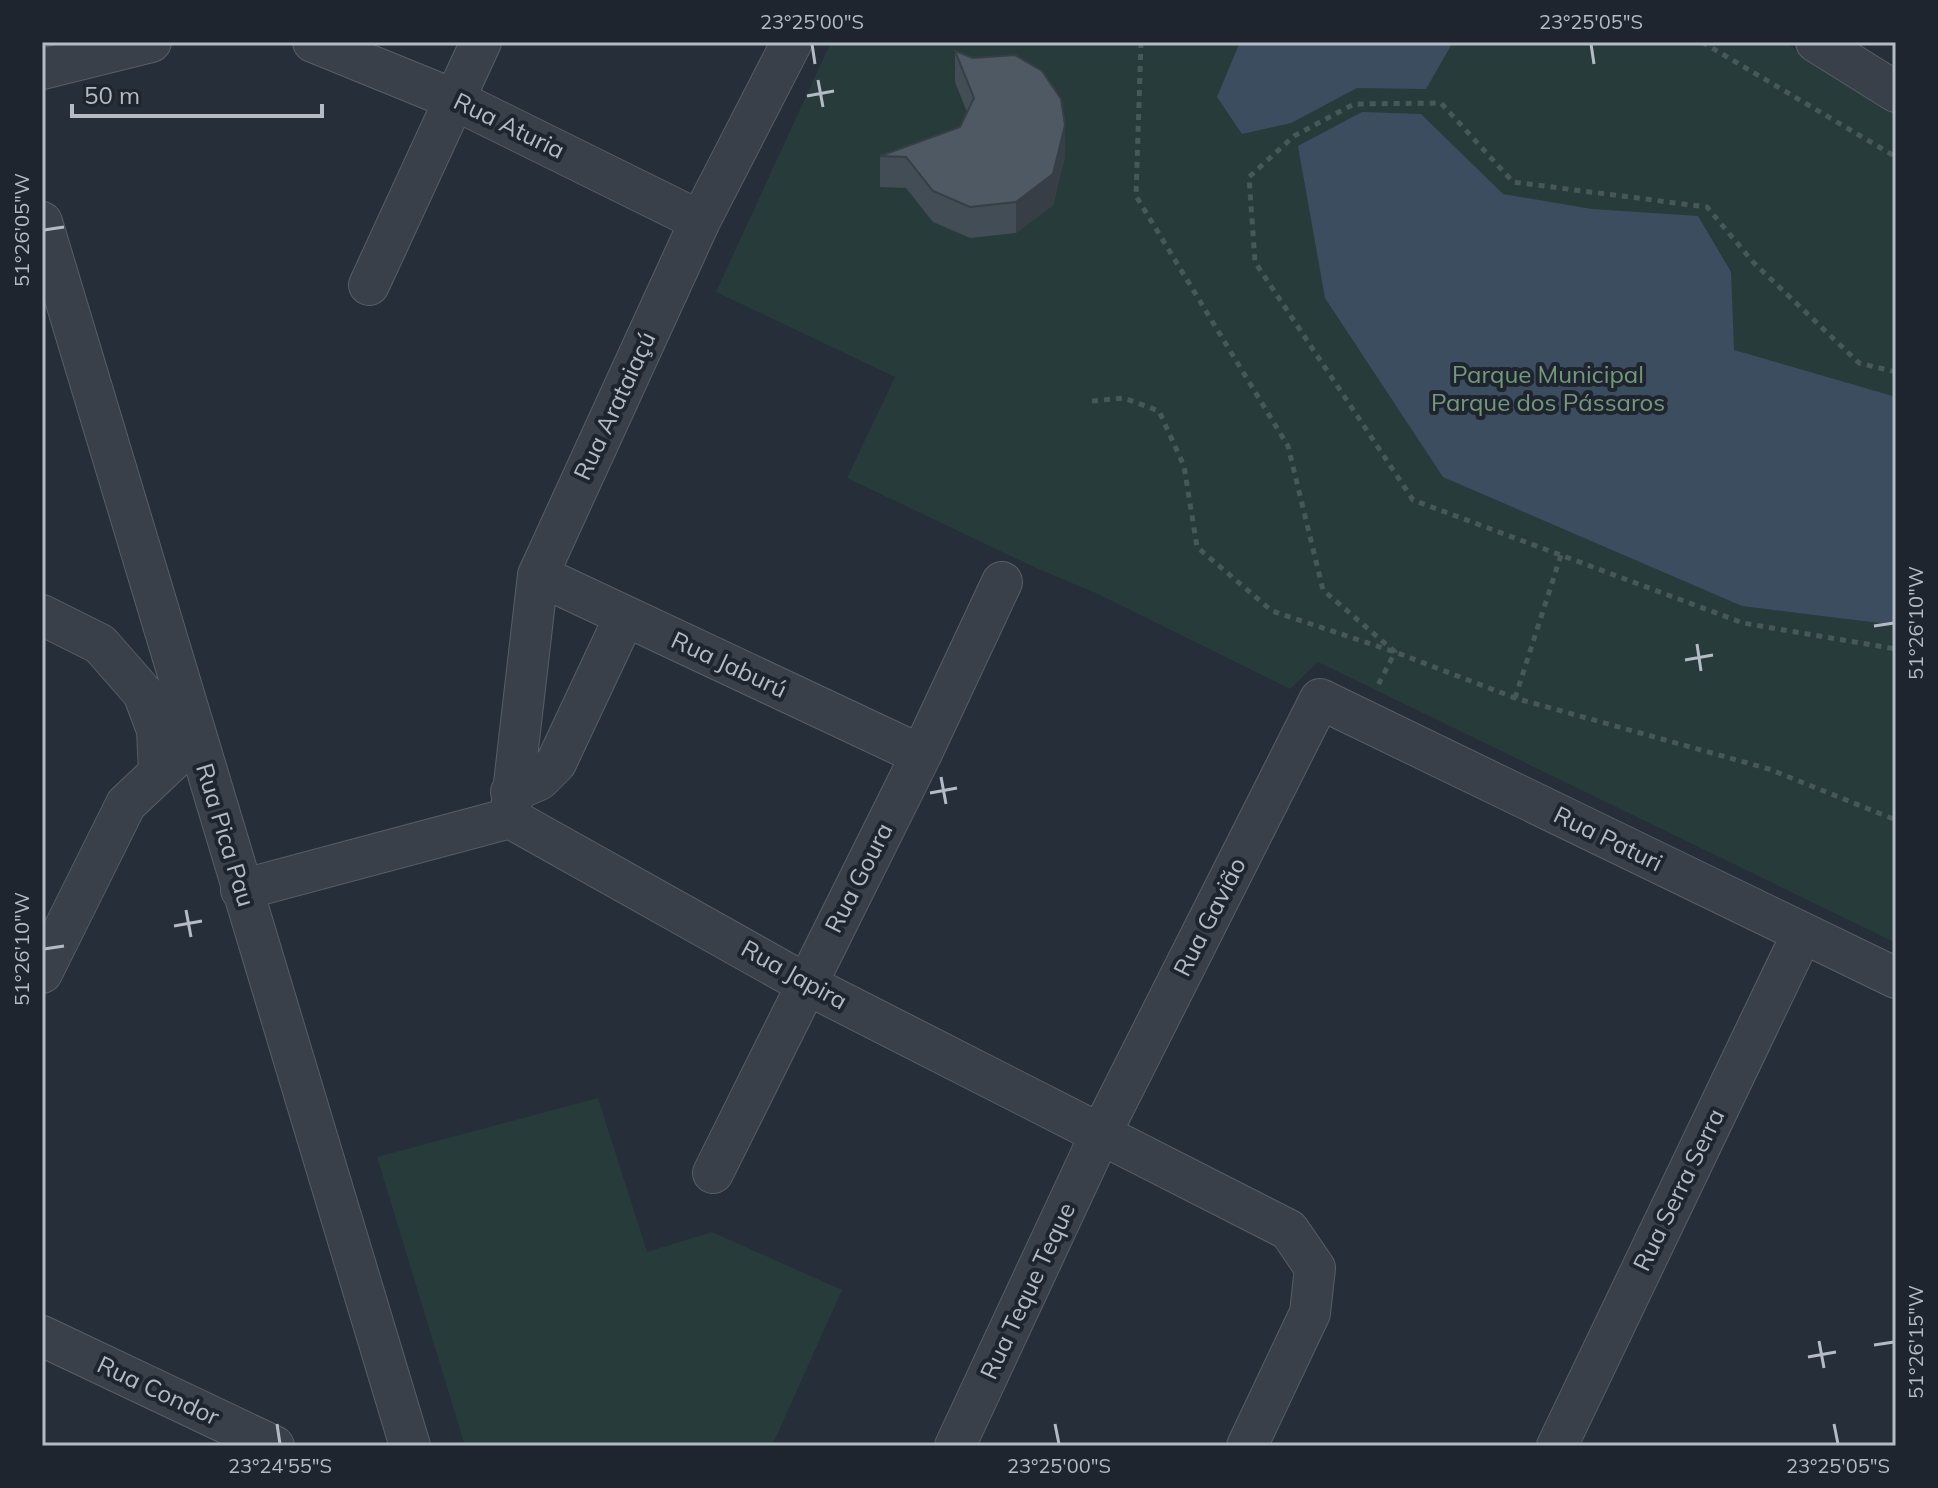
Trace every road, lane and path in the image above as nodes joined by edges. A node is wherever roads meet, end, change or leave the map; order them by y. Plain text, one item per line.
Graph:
1 (151, 42) edge
2 (313, 42) edge
3 (481, 42) edge
4 (792, 42) edge
5 (1141, 42) edge
6 (1702, 42) edge
7 (1816, 42) edge
8 (42, 69) edge
9 (1896, 92) edge
10 (453, 99) junction
11 (1896, 157) edge
12 (700, 221) junction
13 (42, 222) edge
14 (369, 285) dead end
15 (1896, 372) edge
16 (1092, 401) dead end
17 (1561, 555) junction
18 (538, 575) junction
19 (1002, 582) dead end
20 (42, 615) edge
21 (625, 616) junction
22 (1896, 649) edge
23 (1395, 652) junction
24 (1515, 698) junction
25 (1320, 699) joint
26 (196, 738) junction
27 (921, 755) junction
28 (159, 772) junction
29 (510, 805) junction
30 (1896, 820) edge
31 (241, 890) junction
32 (1802, 934) junction
33 (42, 973) edge
34 (1896, 978) edge
35 (806, 984) junction
36 (1100, 1135) junction
37 (713, 1173) dead end
38 (42, 1336) edge
39 (274, 1446) edge
40 (410, 1446) edge
41 (955, 1446) edge
42 (1247, 1446) edge
43 (1557, 1446) edge

1 - 8 street
2 - 10 street, Rua Aturia
3 - 10 street
4 - 12 street, Rua Arataiaçú
5 - 23 path
6 - 11 path
7 - 9 street
10 - 12 street, Rua Aturia
10 - 14 street
12 - 18 street, Rua Arataiaçú
13 - 26 street, Rua Pica Pau
15 - 17 path
16 - 23 path
17 - 22 path
17 - 24 path
18 - 21 street, Rua Jaburú
18 - 29 street, Rua Arataiaçú
19 - 27 street, Rua Goura
20 - 28 street
21 - 27 street, Rua Jaburú
21 - 29 street
23 - 24 path
24 - 30 path
25 - 32 street, Rua Paturi
25 - 36 street, Rua Gavião
26 - 28 street
26 - 31 street, Rua Pica Pau
27 - 35 street, Rua Goura
28 - 33 street
29 - 31 street
29 - 35 street, Rua Japira
31 - 40 street, Rua Pica Pau
32 - 34 street, Rua Paturi
32 - 43 street, Rua Serra Serra
35 - 36 street, Rua Japira
35 - 37 street, Rua Goura
36 - 41 street, Rua Teque Teque
36 - 42 street, Rua Japira
38 - 39 street, Rua Condor

